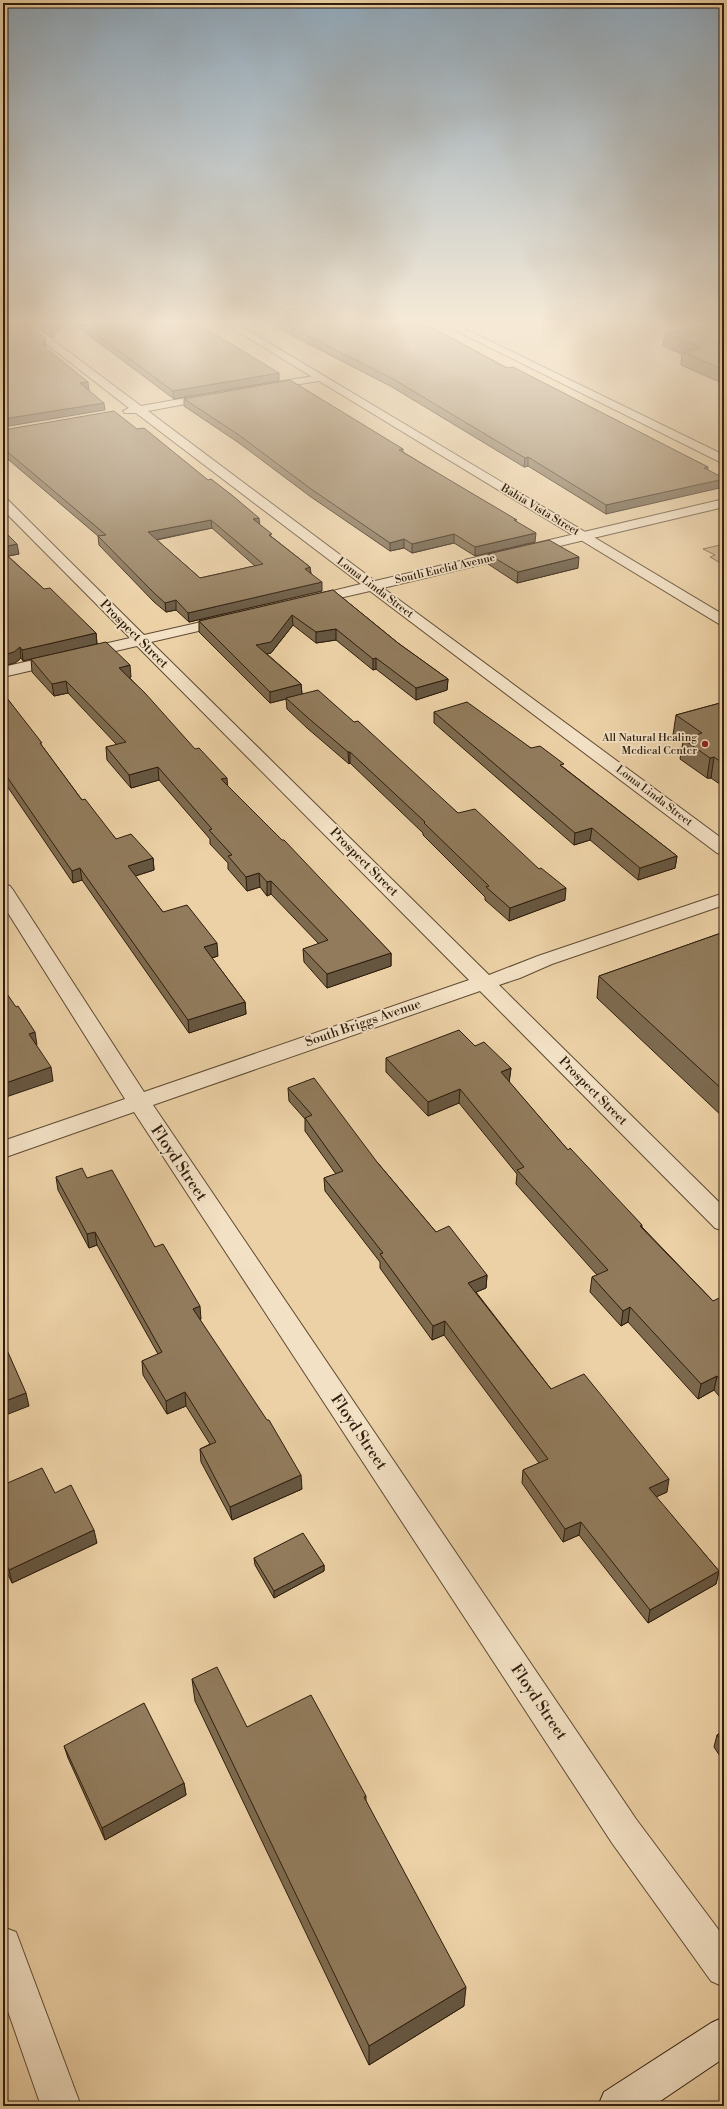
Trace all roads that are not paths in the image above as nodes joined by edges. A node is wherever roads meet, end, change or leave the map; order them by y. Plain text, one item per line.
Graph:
1 (156, 423) edge
2 (397, 423) edge
3 (650, 423) edge
4 (724, 460) edge
5 (3, 503) edge
6 (724, 503) edge
7 (582, 535) junction
8 (372, 586) junction
9 (296, 604) edge
10 (244, 616) edge
11 (724, 621) edge
12 (142, 640) junction
13 (3, 672) edge
14 (724, 849) edge
15 (3, 890) edge
16 (724, 899) edge
17 (484, 983) junction
18 (139, 1102) junction
19 (3, 1150) edge
20 (724, 1222) edge
21 (3, 1945) edge
22 (724, 1968) edge
23 (724, 2036) edge
24 (61, 2106) edge
25 (618, 2106) edge

1 - 8 street, Loma Linda Street
2 - 7 street, Bahia Vista Street
3 - 4 street
5 - 12 street, Prospect Street
6 - 7 street, South Euclid Avenue
7 - 8 street, South Euclid Avenue
7 - 11 street, Bahia Vista Street
8 - 9 street, South Euclid Avenue
8 - 14 street, Loma Linda Street
10 - 12 street
12 - 13 street
12 - 17 street, Prospect Street
15 - 18 street, Floyd Street
16 - 17 street, South Briggs Avenue
17 - 18 street, South Briggs Avenue
17 - 20 street, Prospect Street
18 - 19 street, South Briggs Avenue
18 - 22 street, Floyd Street
21 - 24 street
23 - 25 street

